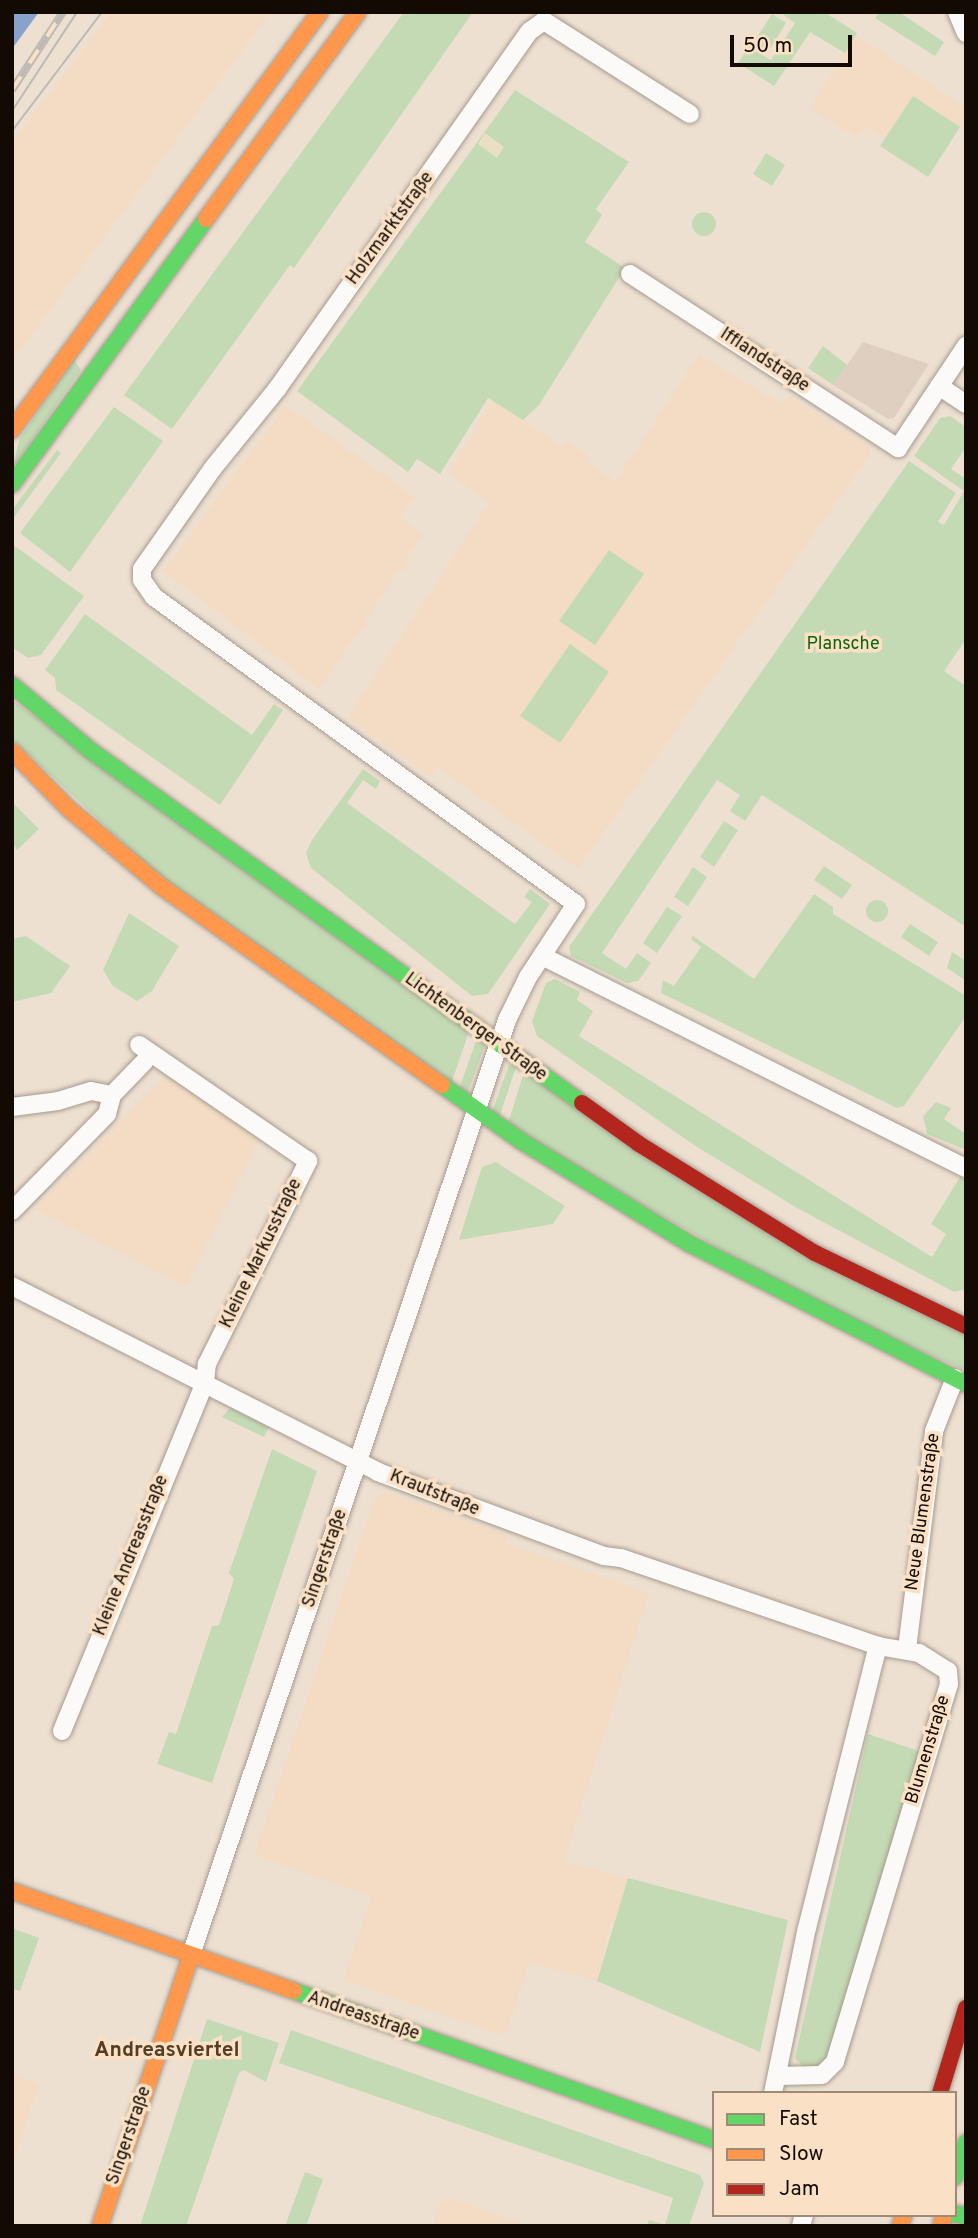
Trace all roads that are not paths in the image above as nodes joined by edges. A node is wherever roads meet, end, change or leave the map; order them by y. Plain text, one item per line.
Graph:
1 (320, 12) edge
2 (358, 12) edge
3 (957, 12) edge
4 (966, 33) edge
5 (690, 114) dead end
6 (630, 274) dead end
7 (966, 346) edge
8 (940, 386) junction
9 (966, 404) edge
10 (12, 430) edge
11 (12, 484) edge
12 (12, 685) edge
13 (12, 751) edge
14 (576, 904) joint
15 (542, 956) junction
16 (499, 1045) junction
17 (112, 1095) junction
18 (12, 1107) edge
19 (477, 1111) junction
20 (966, 1168) edge
21 (12, 1212) edge
22 (12, 1286) edge
23 (966, 1326) edge
24 (961, 1381) edge
25 (205, 1382) junction
26 (360, 1461) junction
27 (878, 1646) junction
28 (907, 1649) junction
29 (62, 1731) dead end
30 (12, 1891) edge
31 (191, 1955) junction
32 (966, 2008) edge
33 (776, 2084) edge
34 (941, 2091) edge
35 (712, 2139) edge
36 (966, 2143) edge
37 (957, 2171) edge
38 (100, 2226) edge

1 - 10 main road
2 - 11 main road
3 - 4 street
5 - 14 street, Holzmarktstraße
6 - 8 street, Ifflandstraße
7 - 8 street
8 - 9 street
12 - 16 main road, Lichtenberger Straße
13 - 19 main road
14 - 15 street, Singerstraße
15 - 16 street, Singerstraße
15 - 20 street
16 - 19 street, Singerstraße
16 - 23 main road, Lichtenberger Straße
17 - 18 street
17 - 21 street, Kleine Markusstraße
17 - 25 street, Kleine Markusstraße
19 - 24 main road
19 - 26 street, Singerstraße
22 - 25 street, Krautstraße
24 - 28 street, Neue Blumenstraße
25 - 26 street, Krautstraße
25 - 29 street, Kleine Andreasstraße
26 - 27 street, Krautstraße
26 - 31 street, Singerstraße
27 - 28 street, Blumenstraße
27 - 33 street, Blumenstraße
28 - 33 street, Blumenstraße
30 - 31 main road, Andreasstraße
31 - 35 main road, Andreasstraße
31 - 38 main road, Singerstraße
32 - 34 main road
36 - 37 main road

